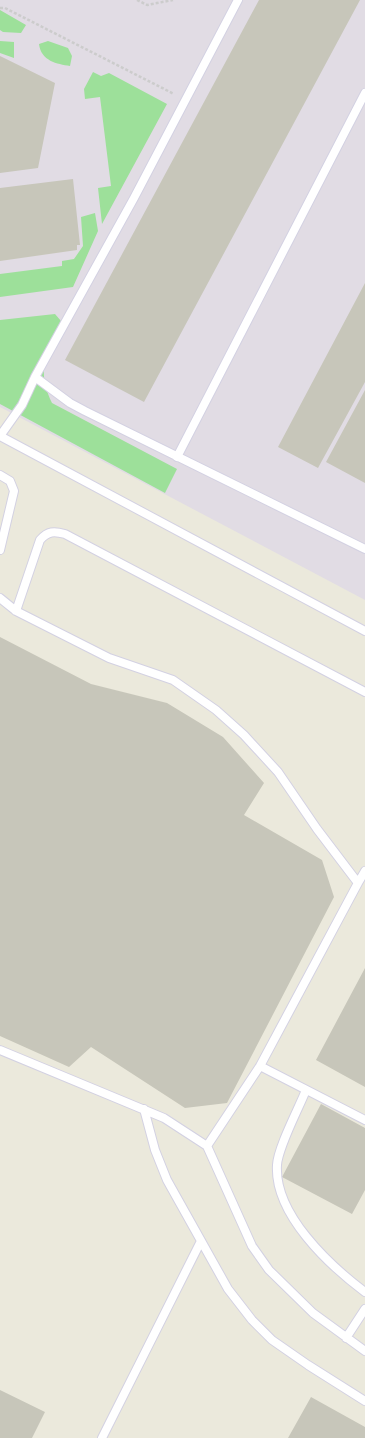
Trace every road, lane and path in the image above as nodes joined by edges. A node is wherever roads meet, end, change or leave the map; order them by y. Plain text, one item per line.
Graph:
1 (137, 0) edge
2 (172, 0) edge
3 (238, 0) edge
4 (0, 8) edge
5 (365, 93) edge
6 (180, 98) dead end
7 (35, 377) junction
8 (0, 436) edge
9 (177, 457) junction
10 (0, 475) edge
11 (0, 550) edge
12 (365, 550) edge
13 (0, 598) edge
14 (16, 611) junction
15 (365, 631) edge
16 (365, 692) edge
17 (365, 871) edge
18 (358, 883) junction
19 (0, 1050) edge
20 (260, 1066) junction
21 (306, 1090) junction
22 (144, 1109) junction
23 (365, 1120) edge
24 (207, 1146) junction
25 (201, 1241) junction
26 (365, 1292) edge
27 (365, 1309) edge
28 (346, 1338) junction
29 (365, 1351) edge
30 (365, 1401) edge
31 (102, 1438) edge

1 - 2 path
3 - 7 lane
4 - 6 path
5 - 9 lane
7 - 8 lane
7 - 9 lane
8 - 15 lane
9 - 12 lane
10 - 11 lane
13 - 14 lane
14 - 16 lane
14 - 18 lane
17 - 18 lane
18 - 20 lane
19 - 22 lane
20 - 21 lane
20 - 24 lane
21 - 23 lane
21 - 26 lane
22 - 24 lane
22 - 25 lane
24 - 28 lane
25 - 30 lane
25 - 31 lane
27 - 28 lane
28 - 29 lane

